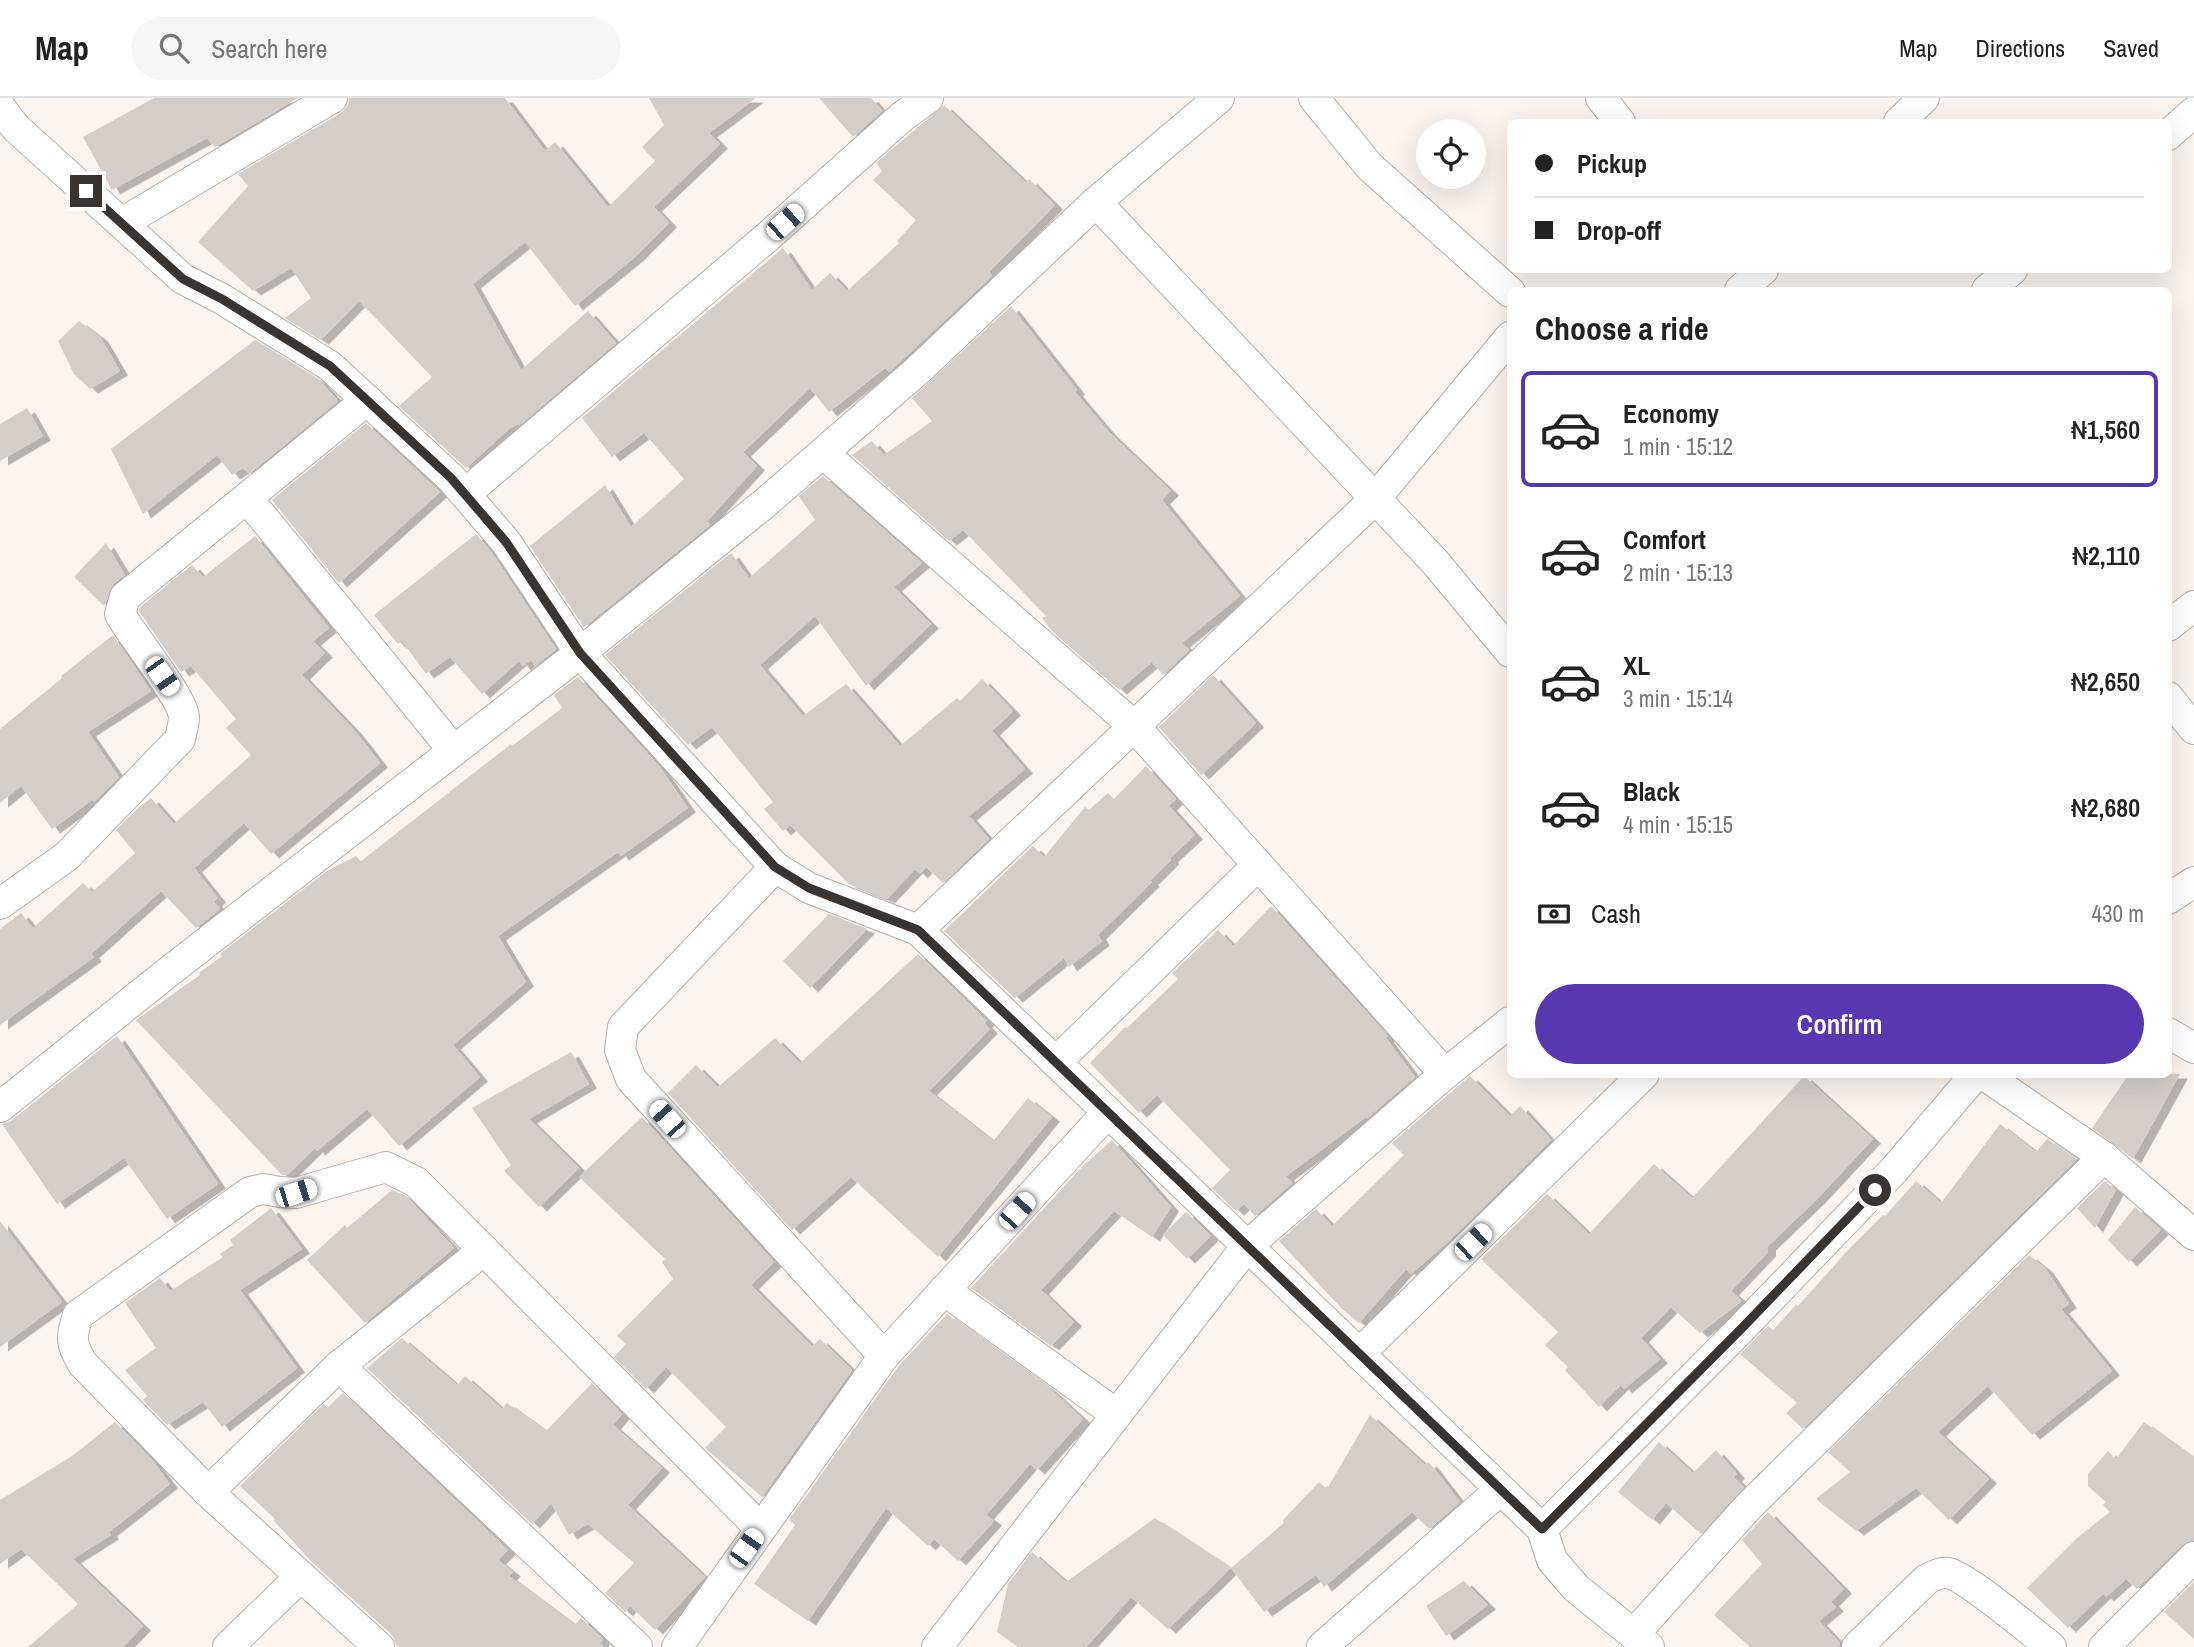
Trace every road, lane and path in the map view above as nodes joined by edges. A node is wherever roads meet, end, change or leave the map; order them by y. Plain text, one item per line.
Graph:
1 (332, 98) edge
2 (928, 98) edge
3 (1219, 98) edge
4 (1314, 98) edge
5 (1601, 98) edge
6 (1924, 98) edge
7 (0, 107) edge
8 (2194, 112) edge
9 (1618, 119) edge
10 (1902, 119) edge
11 (2172, 131) edge
12 (1096, 202) junction
13 (122, 223) junction
14 (1727, 273) edge
15 (1760, 273) edge
16 (2008, 273) edge
17 (1738, 287) edge
18 (1744, 287) edge
19 (1991, 287) edge
20 (1507, 289) edge
21 (1507, 341) edge
22 (367, 400) junction
23 (823, 453) junction
24 (466, 494) junction
25 (247, 498) junction
26 (1376, 499) junction
27 (2194, 606) edge
28 (2172, 623) edge
29 (1507, 648) edge
30 (580, 653) junction
31 (2172, 702) edge
32 (1134, 726) junction
33 (2194, 729) edge
34 (454, 751) junction
35 (1258, 865) junction
36 (775, 867) junction
37 (2194, 882) edge
38 (2172, 896) edge
39 (0, 904) edge
40 (918, 930) junction
41 (1507, 1024) edge
42 (2172, 1035) edge
43 (2194, 1048) edge
44 (1056, 1062) junction
45 (1445, 1074) junction
46 (1640, 1078) edge
47 (1973, 1078) edge
48 (1989, 1078) edge
49 (0, 1107) edge
50 (1108, 1112) junction
51 (2104, 1157) junction
52 (2194, 1236) edge
53 (1247, 1246) junction
54 (484, 1250) junction
55 (944, 1290) junction
56 (1359, 1354) junction
57 (884, 1356) junction
58 (339, 1366) junction
59 (1116, 1414) junction
60 (1500, 1490) junction
61 (208, 1492) junction
62 (760, 1528) junction
63 (1542, 1529) junction
64 (2194, 1557) edge
65 (301, 1576) junction
66 (1641, 1640) edge
67 (228, 1647) edge
68 (379, 1647) edge
69 (637, 1647) edge
70 (677, 1647) edge
71 (937, 1647) edge
72 (1322, 1647) edge
73 (1857, 1647) edge
74 (2052, 1647) edge
75 (2104, 1647) edge

1 - 13 street
2 - 24 street
3 - 12 street
4 - 20 street
5 - 9 street
6 - 10 street
7 - 13 street
8 - 11 street
12 - 23 street
12 - 26 street
13 - 22 street
14 - 17 street
15 - 18 street
16 - 19 street
21 - 26 street
22 - 24 street
22 - 25 street
23 - 30 street
23 - 32 street
24 - 30 street
25 - 34 street
25 - 39 street
26 - 29 street
26 - 32 street
27 - 28 street
30 - 34 street
30 - 36 street
31 - 33 street
32 - 35 street
32 - 40 street
34 - 49 street
35 - 44 street
35 - 45 street
36 - 40 street
36 - 57 street
37 - 38 street
40 - 44 street
41 - 45 street
42 - 43 street
44 - 50 street
45 - 53 street
46 - 56 street
47 - 63 street
48 - 51 street
50 - 53 street
50 - 55 street
51 - 52 street
51 - 66 street
53 - 56 street
53 - 59 street
54 - 58 street
54 - 61 street
54 - 62 street
55 - 57 street
55 - 59 street
56 - 60 street
57 - 62 street
58 - 61 street
58 - 69 street
59 - 71 street
60 - 63 street
60 - 72 street
61 - 65 street
62 - 70 street
63 - 66 street
64 - 75 street
65 - 67 street
65 - 68 street
73 - 74 street

